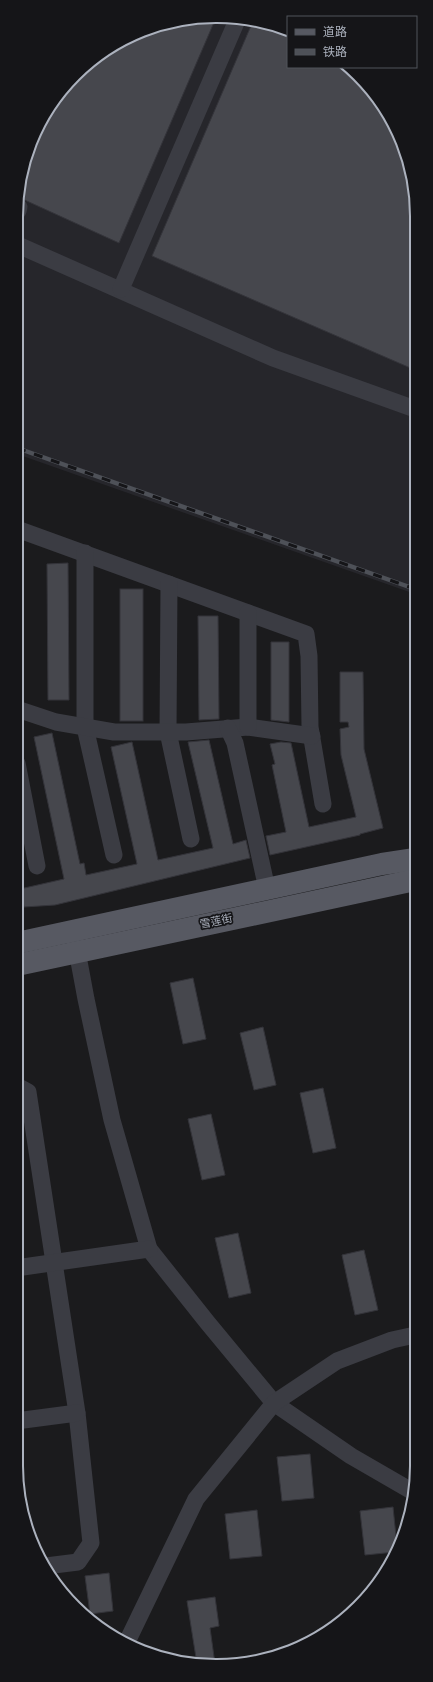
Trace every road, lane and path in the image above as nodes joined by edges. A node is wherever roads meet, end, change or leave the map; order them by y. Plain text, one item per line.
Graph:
1 (235, 24) edge
2 (23, 247) edge
3 (121, 289) junction
4 (410, 407) edge
5 (23, 531) edge
6 (85, 553) junction
7 (169, 584) junction
8 (248, 613) junction
9 (23, 711) edge
10 (85, 727) junction
11 (248, 727) junction
12 (228, 728) junction
13 (168, 732) junction
14 (312, 736) junction
15 (23, 794) edge
16 (323, 804) dead end
17 (191, 839) dead end
18 (114, 855) dead end
19 (410, 860) edge
20 (37, 866) dead end
21 (410, 881) edge
22 (267, 889) junction
23 (76, 941) junction
24 (23, 943) edge
25 (23, 963) edge
26 (23, 1090) edge
27 (149, 1249) junction
28 (53, 1263) junction
29 (23, 1267) edge
30 (410, 1336) edge
31 (274, 1403) junction
32 (77, 1413) junction
33 (23, 1420) edge
34 (408, 1489) edge
35 (51, 1565) edge
36 (129, 1638) edge

1 - 3 street
2 - 3 street
3 - 4 street
5 - 6 street
6 - 7 street
6 - 10 street
7 - 8 street
7 - 13 street
8 - 11 street
8 - 14 street
9 - 10 street
10 - 13 street
10 - 18 street
11 - 12 street
11 - 14 street
12 - 13 street
12 - 22 street
13 - 17 street
14 - 16 street
15 - 20 street
19 - 22 main road, 雪莲街
21 - 23 main road, 雪莲街
22 - 23 main road, 雪莲街
23 - 24 main road, 雪莲街
23 - 25 main road, 雪莲街
23 - 27 street
26 - 28 street
27 - 28 street
27 - 31 street
28 - 29 street
28 - 32 street
30 - 31 street
31 - 34 street
31 - 36 street
32 - 33 street
32 - 35 street

